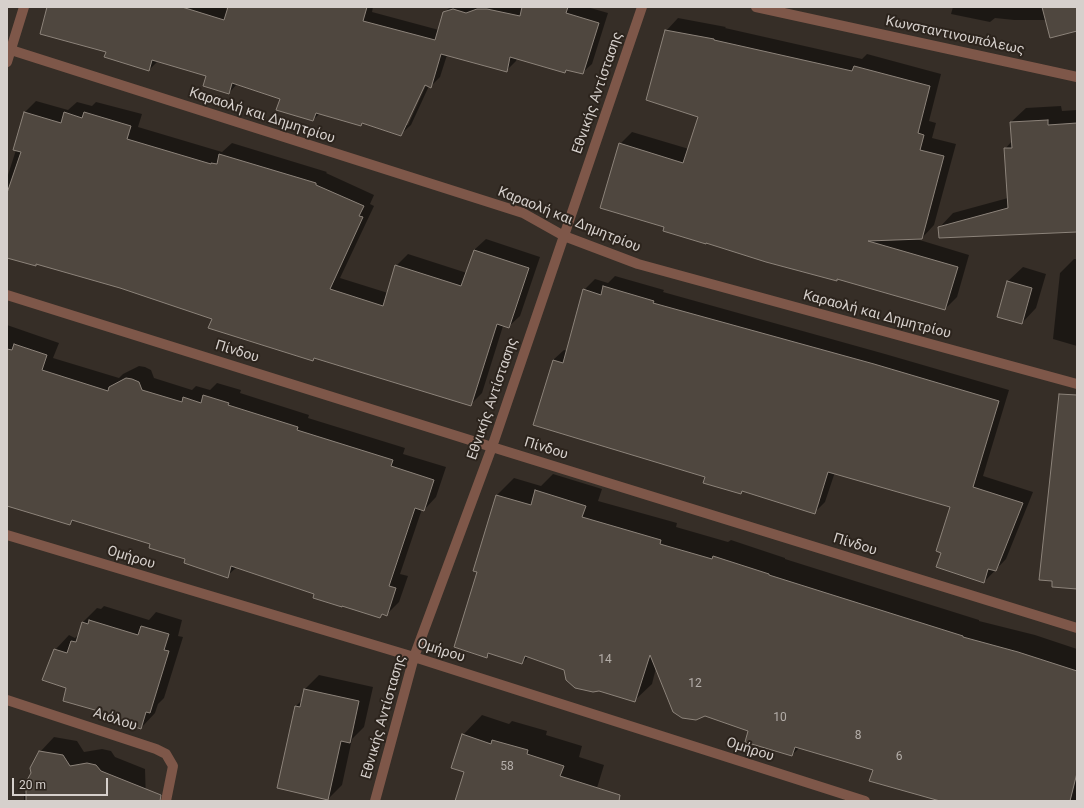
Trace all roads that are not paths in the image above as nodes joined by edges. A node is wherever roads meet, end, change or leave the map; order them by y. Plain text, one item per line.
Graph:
1 (24, 7) edge
2 (642, 7) edge
3 (756, 7) edge
4 (11, 50) junction
5 (7, 62) edge
6 (1077, 77) edge
7 (564, 236) junction
8 (7, 295) edge
9 (1077, 384) edge
10 (492, 447) junction
11 (7, 535) edge
12 (1077, 628) edge
13 (414, 657) junction
14 (7, 700) edge
15 (166, 801) edge
16 (375, 801) edge
17 (865, 801) edge

1 - 4 street
2 - 7 street, Εθνικής Αντίστασης
3 - 6 street, Κωνσταντινουπόλεως
4 - 5 street
4 - 7 street, Καραολή και Δημητρίου
7 - 9 street, Καραολή και Δημητρίου
7 - 10 street, Εθνικής Αντίστασης
8 - 10 street, Πίνδου
10 - 12 street, Πίνδου
10 - 13 street, Εθνικής Αντίστασης
11 - 13 street, Ομήρου
13 - 16 street, Εθνικής Αντίστασης
13 - 17 street, Ομήρου
14 - 15 street, Αιόλου

